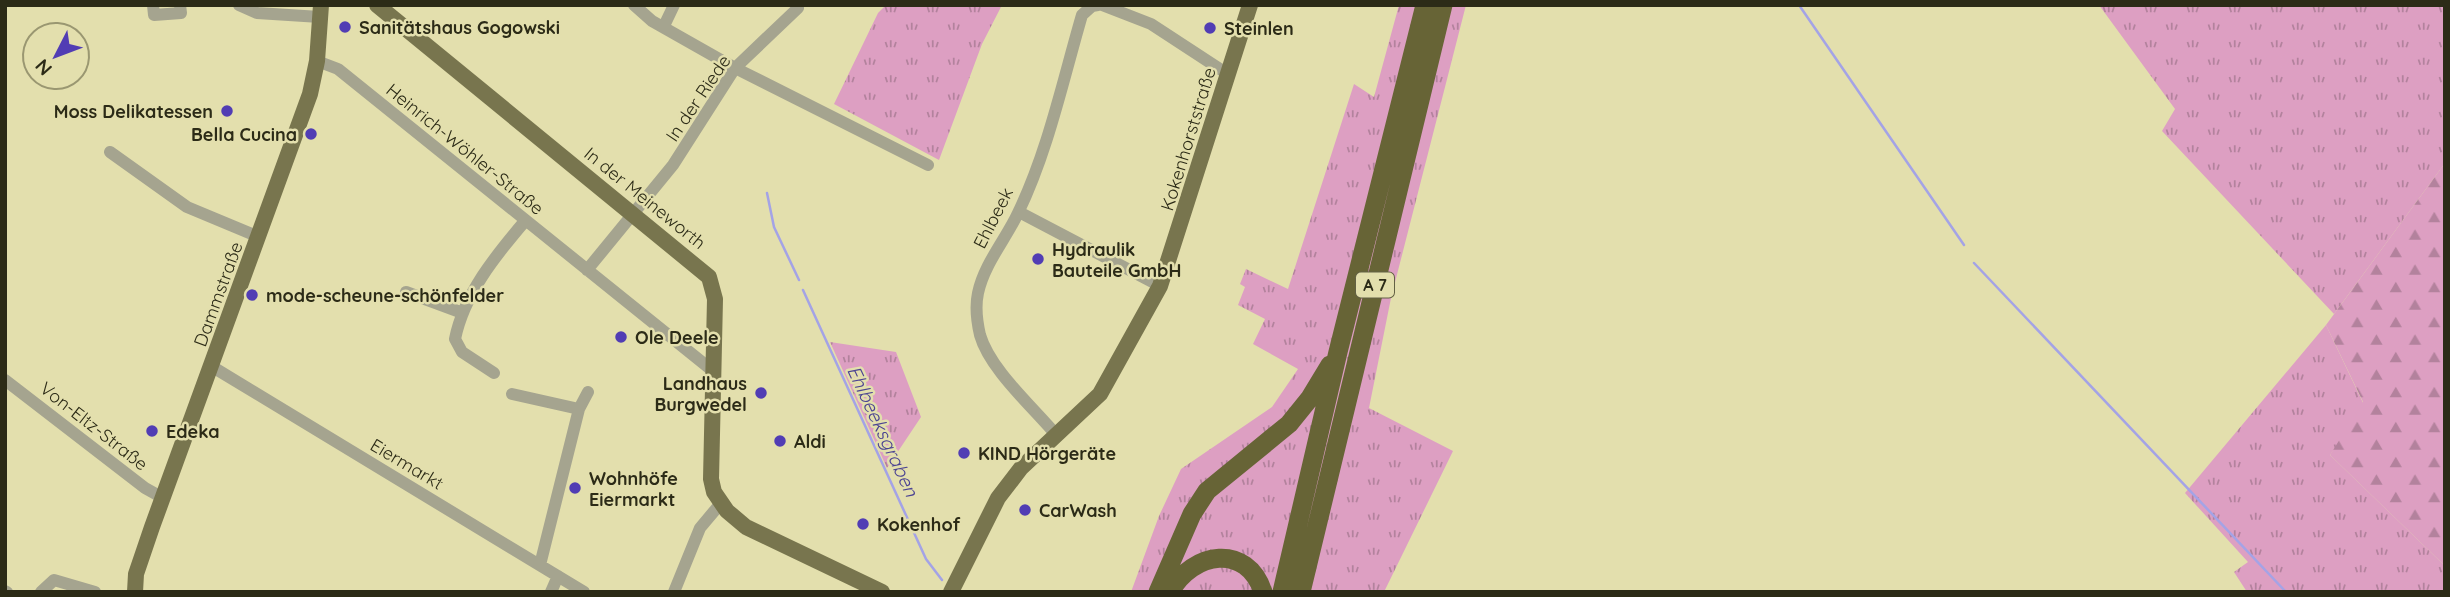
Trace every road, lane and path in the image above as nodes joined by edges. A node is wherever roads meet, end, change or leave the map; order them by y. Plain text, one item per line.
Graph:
1 (153, 5) edge
2 (180, 5) edge
3 (239, 5) edge
4 (377, 5) edge
5 (634, 5) edge
6 (674, 5) edge
7 (1100, 5) edge
8 (1250, 5) edge
9 (1425, 5) edge
10 (1443, 5) edge
11 (799, 6) edge
12 (320, 11) edge
13 (664, 26) junction
14 (317, 61) junction
15 (735, 68) junction
16 (1229, 75) junction
17 (110, 152) dead end
18 (928, 165) dead end
19 (1018, 212) junction
20 (633, 213) junction
21 (525, 221) junction
22 (259, 237) junction
23 (587, 270) junction
24 (1160, 286) junction
25 (405, 292) dead end
26 (460, 312) junction
27 (1338, 352) junction
28 (211, 366) junction
29 (713, 371) junction
30 (494, 373) dead end
31 (5, 380) edge
32 (588, 392) dead end
33 (512, 394) dead end
34 (579, 409) junction
35 (1057, 436) junction
36 (163, 498) junction
37 (720, 503) junction
38 (540, 565) junction
39 (558, 576) junction
40 (953, 591) edge
41 (41, 592) edge
42 (95, 592) edge
43 (135, 592) edge
44 (551, 592) edge
45 (584, 592) edge
46 (674, 592) edge
47 (882, 592) edge
48 (1158, 592) edge
49 (1170, 592) edge
50 (1263, 592) edge
51 (1282, 592) edge
52 (1301, 592) edge

1 - 2 street
3 - 12 street
4 - 20 main road, In der Meineworth
5 - 13 street
6 - 13 street
7 - 16 street, Ehlbeek
7 - 19 street, Ehlbeek
8 - 16 main road, Kokenhorststraße
9 - 27 highway, A 7
10 - 52 highway, A 7
11 - 15 street, In der Riede
12 - 14 main road, Dammstraße
13 - 15 street
14 - 21 street, Heinrich-Wöhler-Straße
14 - 22 main road, Dammstraße
15 - 18 street
15 - 20 street, In der Riede
16 - 24 main road, Kokenhorststraße
17 - 22 street
19 - 24 street
19 - 35 street, Ehlbeek
20 - 23 street
20 - 29 main road, In der Meineworth
21 - 23 street, Heinrich-Wöhler-Straße
21 - 26 street
22 - 28 main road, Dammstraße
23 - 29 street, Heinrich-Wöhler-Straße
24 - 35 main road, Kokenhorststraße
25 - 26 street
26 - 30 street
27 - 48 highway
27 - 51 highway, A 7
28 - 36 main road, Dammstraße
28 - 38 street, Eiermarkt
29 - 37 main road, In der Meineworth
31 - 36 street, Von-Eltz-Straße
32 - 34 street
33 - 34 street
34 - 38 street
35 - 40 main road, Kokenhorststraße
36 - 43 main road, Dammstraße
37 - 46 street
37 - 47 main road
38 - 39 street, Eiermarkt
39 - 44 street
39 - 45 street, Eiermarkt
41 - 42 street
49 - 50 highway

